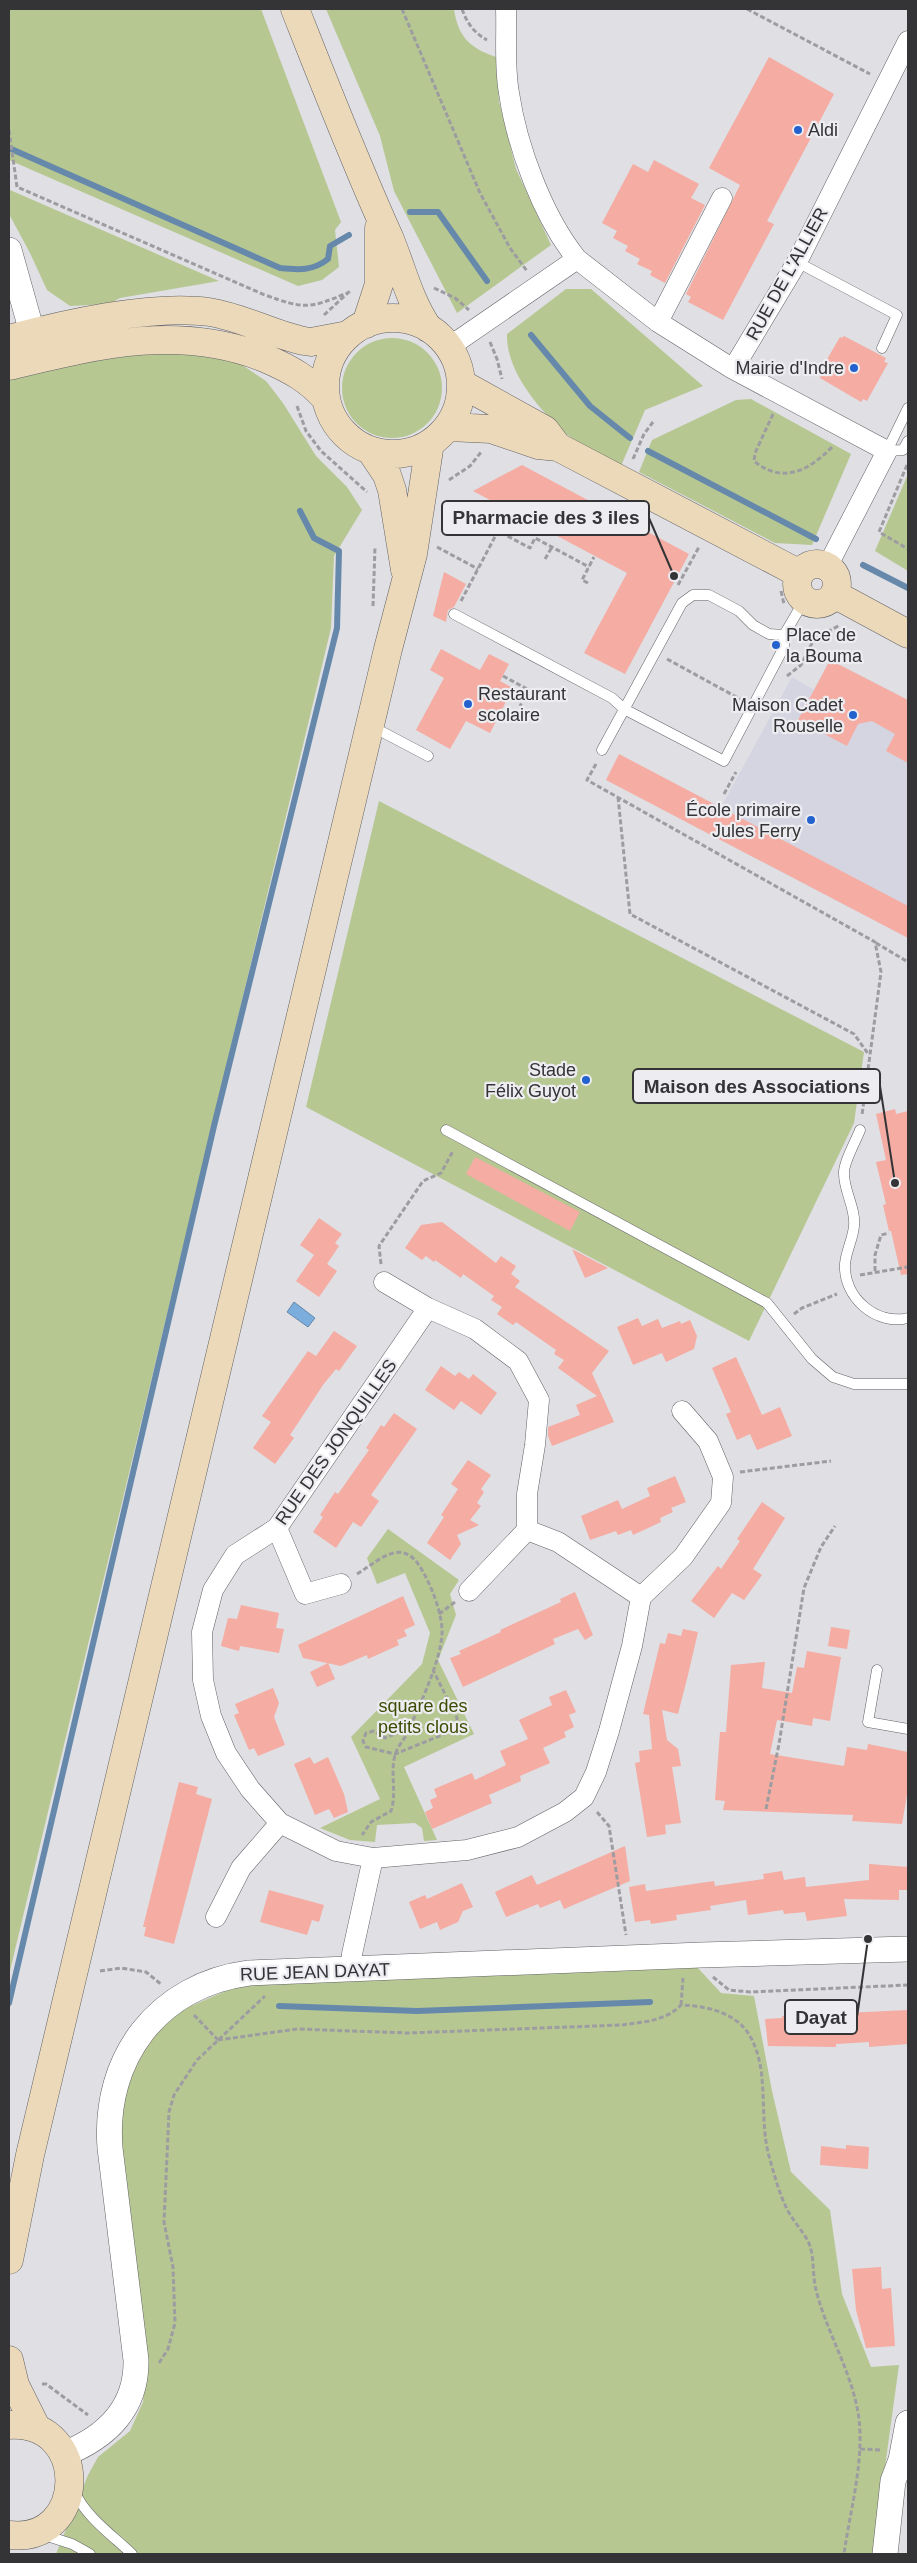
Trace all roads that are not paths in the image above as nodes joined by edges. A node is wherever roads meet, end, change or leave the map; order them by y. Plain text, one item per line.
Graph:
1 (294, 9) edge
2 (506, 9) edge
3 (908, 41) edge
4 (722, 198) dead end
5 (377, 214) junction
6 (9, 250) edge
7 (577, 259) junction
8 (797, 262) junction
9 (658, 322) junction
10 (428, 328) junction
11 (357, 329) junction
12 (20, 335) edge
13 (449, 347) junction
14 (882, 348) dead end
15 (9, 350) edge
16 (69, 352) junction
17 (9, 366) edge
18 (734, 369) junction
19 (462, 384) junction
20 (326, 399) junction
21 (908, 408) edge
22 (439, 435) junction
23 (908, 441) edge
24 (558, 447) junction
25 (371, 451) junction
26 (887, 451) junction
27 (827, 567) junction
28 (406, 576) junction
29 (802, 587) junction
30 (834, 594) junction
31 (454, 614) road end
32 (908, 634) edge
33 (784, 635) junction
34 (624, 709) junction
35 (370, 725) junction
36 (602, 750) road end
37 (428, 756) dead end
38 (446, 1130) dead end
39 (860, 1130) road end
40 (384, 1282) road end
41 (428, 1308) junction
42 (908, 1318) edge
43 (908, 1384) edge
44 (682, 1410) dead end
45 (277, 1528) junction
46 (527, 1530) junction
47 (340, 1584) road end
48 (468, 1591) dead end
49 (641, 1597) junction
50 (877, 1670) dead end
51 (908, 1729) edge
52 (280, 1823) junction
53 (365, 1857) junction
54 (216, 1917) dead end
55 (908, 1949) edge
56 (351, 1970) junction
57 (9, 2260) edge
58 (12, 2372) edge
59 (9, 2425) edge
60 (908, 2427) edge
61 (37, 2429) junction
62 (64, 2454) junction
63 (70, 2483) junction
64 (16, 2535) edge
65 (90, 2554) edge
66 (132, 2554) edge
67 (885, 2554) edge

1 - 5 main road
2 - 7 street
3 - 8 street, RUE DE L'ALLIER
4 - 9 street
5 - 10 main road
5 - 11 main road
6 - 12 street
7 - 9 street
7 - 13 street
8 - 14 lane
8 - 18 street, RUE DE L'ALLIER
9 - 18 street
10 - 11 main road
10 - 13 main road
11 - 12 main road
11 - 20 main road
12 - 15 main road
12 - 16 main road
13 - 19 main road
16 - 17 main road
16 - 20 main road
18 - 26 street
19 - 22 main road
19 - 24 main road
20 - 25 main road
21 - 26 lane
22 - 24 main road
22 - 25 main road
22 - 28 main road
23 - 26 lane
24 - 29 main road
25 - 28 main road
26 - 27 street
27 - 29 main road
27 - 30 main road
28 - 35 main road
29 - 30 main road
29 - 33 lane
30 - 32 main road
31 - 34 lane
33 - 34 lane
33 - 34 lane
34 - 36 lane
35 - 37 lane
35 - 57 main road
38 - 43 lane
39 - 42 lane
40 - 41 street
41 - 45 street, RUE DES JONQUILLES
41 - 46 street
44 - 49 street
45 - 47 street
45 - 52 street, RUE DES JONQUILLES
46 - 48 street
46 - 49 street
49 - 53 street, RUE DES JONQUILLES
50 - 51 lane
52 - 53 street, RUE DES JONQUILLES
52 - 54 street
53 - 56 street
55 - 56 street, RUE JEAN DAYAT
56 - 62 street, RUE JEAN DAYAT
58 - 61 main road
59 - 61 main road
60 - 67 street
61 - 62 main road
62 - 63 main road
63 - 64 main road
63 - 66 lane
64 - 65 lane

